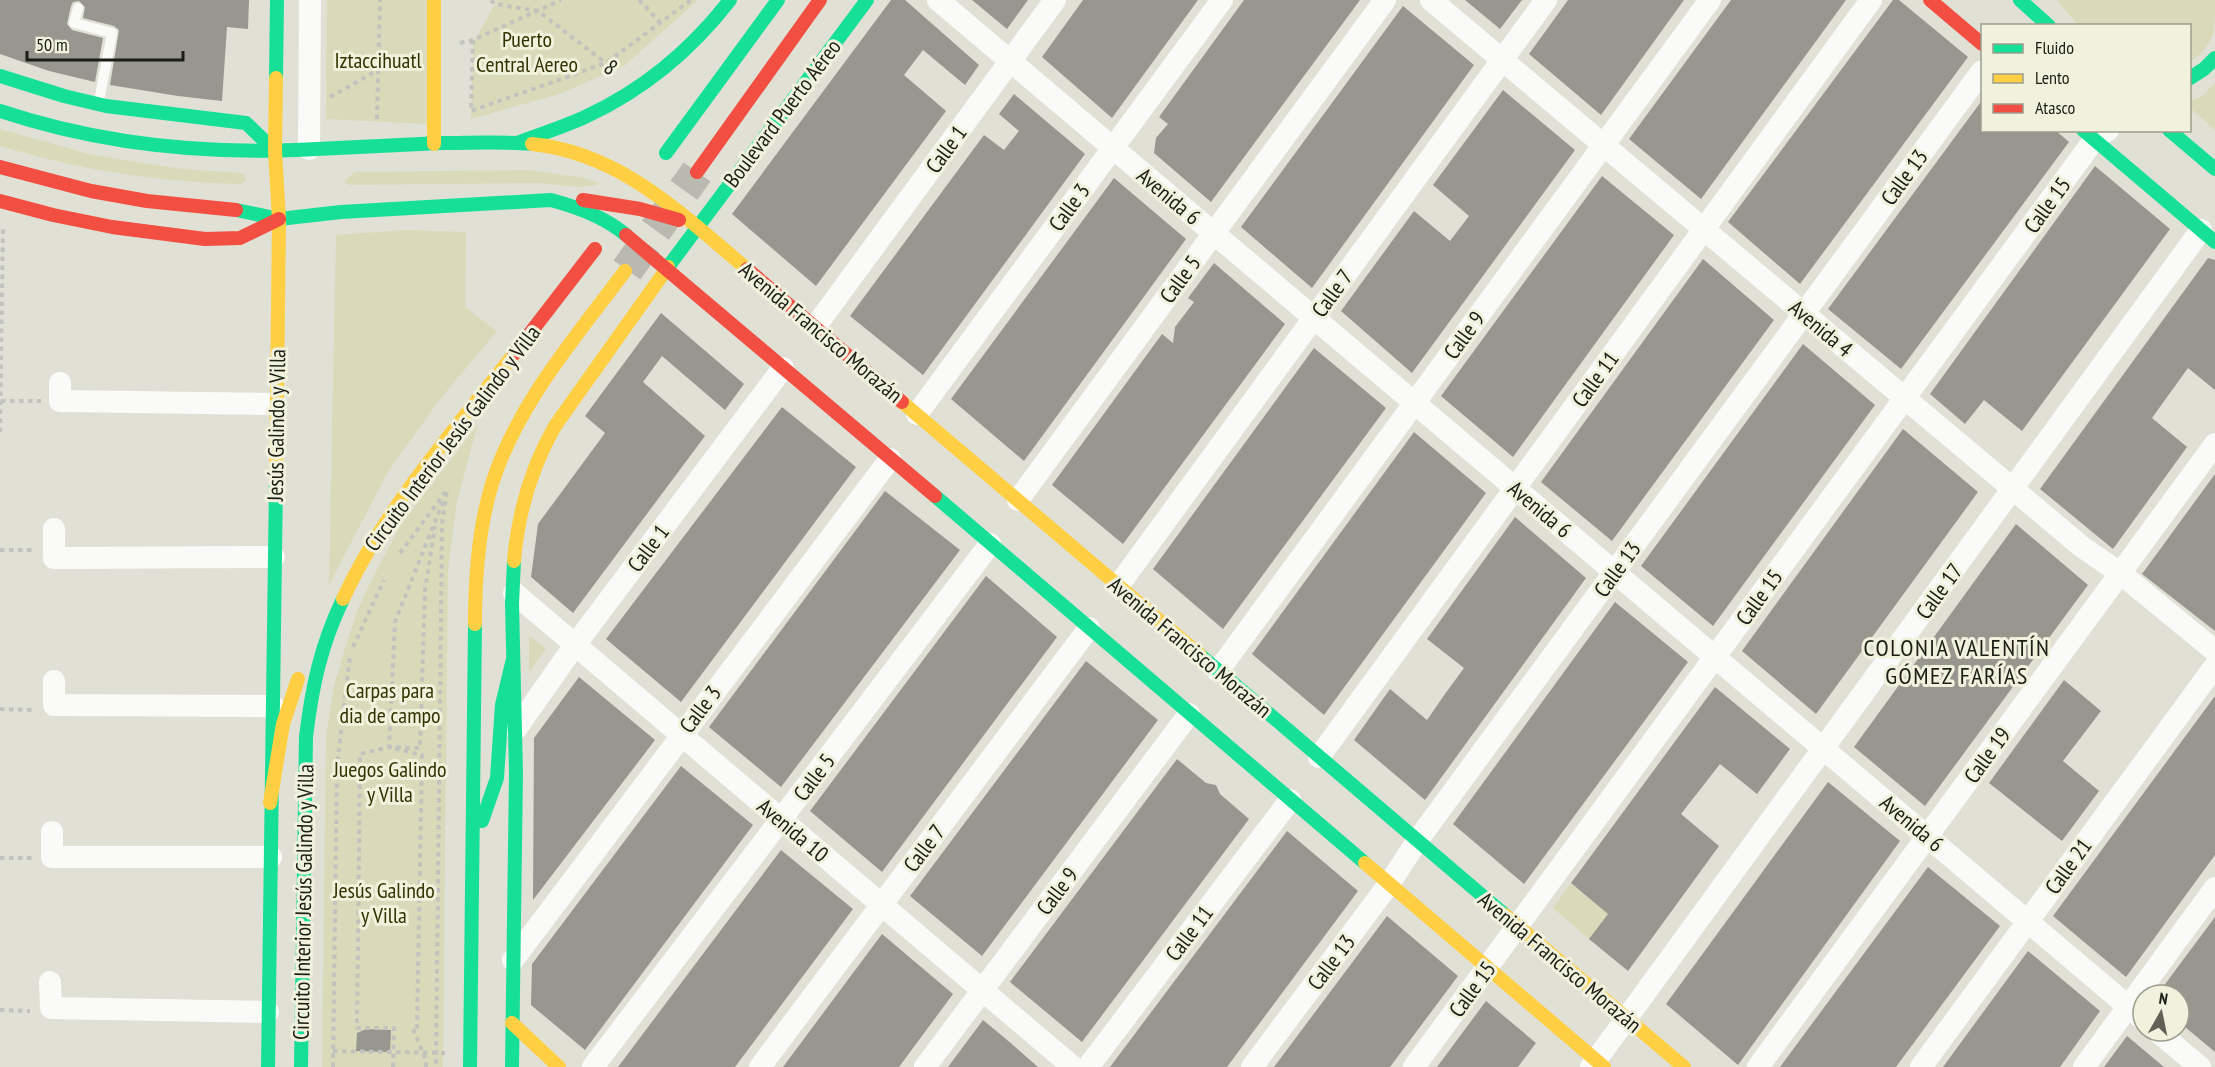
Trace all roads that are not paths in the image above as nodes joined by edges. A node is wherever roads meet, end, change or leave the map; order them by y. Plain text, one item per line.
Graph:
1 (277, 0) edge
2 (310, 0) edge
3 (730, 0) edge
4 (778, 0) edge
5 (820, 0) edge
6 (867, 0) edge
7 (938, 0) edge
8 (1055, 0) edge
9 (1222, 0) edge
10 (1385, 0) edge
11 (1431, 0) edge
12 (1546, 0) edge
13 (1710, 0) edge
14 (1871, 0) edge
15 (1930, 0) edge
16 (439, 2) edge
17 (78, 8) dead end
18 (2027, 9) edge
19 (2046, 24) edge
20 (1981, 42) edge
21 (2215, 58) edge
22 (1502, 60) junction
23 (1010, 61) junction
24 (1981, 74) edge
25 (0, 76) edge
26 (2191, 77) edge
27 (98, 104) junction
28 (0, 111) edge
29 (2171, 132) edge
30 (2095, 134) edge
31 (518, 143) junction
32 (434, 144) junction
33 (1604, 145) junction
34 (1113, 148) junction
35 (309, 149) junction
36 (275, 151) junction
37 (666, 153) dead end
38 (0, 167) edge
39 (2215, 169) edge
40 (697, 172) tunnel mouth
41 (551, 200) junction
42 (2, 202) edge
43 (279, 219) junction
44 (689, 222) junction
45 (1704, 229) junction
46 (1214, 233) junction
47 (2208, 236) edge
48 (595, 249) dead end
49 (662, 264) junction
50 (626, 271) tunnel mouth
51 (1804, 314) junction
52 (1314, 318) junction
53 (815, 327) junction
54 (783, 368) junction
55 (60, 392) road end
56 (1905, 399) junction
57 (1414, 403) junction
58 (276, 404) junction
59 (917, 414) junction
60 (2215, 444) edge
61 (890, 459) junction
62 (1515, 488) junction
63 (2012, 489) junction
64 (1018, 500) junction
65 (54, 539) road end
66 (990, 544) junction
67 (274, 557) junction
68 (2126, 564) junction
69 (1614, 572) junction
70 (1118, 586) junction
71 (514, 592) junction
72 (341, 601) junction
73 (1089, 628) junction
74 (575, 645) junction
75 (2215, 651) edge
76 (1715, 657) junction
77 (513, 659) junction
78 (2215, 666) edge
79 (1218, 671) junction
80 (54, 681) dead end
81 (273, 706) junction
82 (1189, 714) junction
83 (516, 729) junction
84 (681, 735) junction
85 (1824, 749) junction
86 (1319, 757) junction
87 (1290, 800) junction
88 (270, 803) junction
89 (781, 819) junction
90 (52, 832) dead end
91 (1927, 836) junction
92 (1417, 841) junction
93 (472, 849) junction
94 (271, 857) junction
95 (1389, 884) junction
96 (2215, 888) edge
97 (881, 905) junction
98 (2028, 922) junction
99 (1517, 926) junction
100 (513, 960) junction
101 (1488, 968) junction
102 (50, 982) dead end
103 (2155, 983) edge
104 (982, 990) junction
105 (2131, 1009) edge
106 (268, 1012) junction
107 (2131, 1018) edge
108 (1627, 1019) junction
109 (512, 1023) junction
110 (2171, 1043) edge
111 (512, 1046) junction
112 (526, 1060) dead end
113 (1597, 1065) edge
114 (268, 1067) edge
115 (301, 1067) edge
116 (470, 1067) edge
117 (512, 1067) edge
118 (559, 1067) edge
119 (594, 1067) edge
120 (760, 1067) edge
121 (925, 1067) edge
122 (1073, 1067) edge
123 (1088, 1067) edge
124 (1252, 1067) edge
125 (1414, 1067) edge
126 (1684, 1067) edge
127 (1758, 1067) edge
128 (1921, 1067) edge
129 (2084, 1067) edge
130 (2200, 1067) edge

1 - 36 main road, Jesús Galindo y Villa
2 - 35 street
3 - 31 main road
4 - 37 main road
5 - 40 main road
6 - 44 main road, Boulevard Puerto Aéreo
7 - 23 street, Avenida 6
8 - 23 street, Calle 1
9 - 34 street, Calle 3
10 - 46 street, Calle 5
11 - 22 street, Avenida 4
12 - 22 street, Calle 7
13 - 33 street, Calle 9
14 - 45 street, Calle 11
15 - 20 main road
16 - 32 main road
17 - 27 lane
18 - 19 main road
21 - 26 main road
22 - 33 street, Avenida 4
22 - 52 street, Calle 7
23 - 34 street, Avenida 6
23 - 53 street, Calle 1
24 - 51 street, Calle 13
25 - 27 main road
27 - 36 main road
28 - 36 main road
29 - 39 main road
30 - 47 main road
30 - 56 street, Calle 15
31 - 32 main road
31 - 44 main road, Avenida Francisco Morazán
32 - 35 main road
33 - 45 street, Avenida 4
33 - 57 street, Calle 9
34 - 46 street, Avenida 6
34 - 59 street, Calle 3
35 - 36 main road
36 - 43 main road, Jesús Galindo y Villa
38 - 43 main road
41 - 43 main road
41 - 44 main road
41 - 49 main road
42 - 43 main road
43 - 58 main road, Jesús Galindo y Villa
44 - 49 main road
44 - 53 main road, Avenida Francisco Morazán
45 - 51 street, Avenida 4
45 - 62 street, Calle 11
46 - 52 street, Avenida 6
46 - 64 street, Calle 5
47 - 63 street, Calle 17
48 - 72 main road, Circuito Interior Jesús Galindo y Villa
49 - 54 main road
49 - 71 main road
50 - 93 main road, Circuito Interior Jesús Galindo y Villa
51 - 56 street, Avenida 4
51 - 69 street, Calle 13
52 - 57 street, Avenida 6
52 - 70 street, Calle 7
53 - 59 main road, Avenida Francisco Morazán
54 - 61 main road
54 - 74 street, Calle 1
55 - 58 street
56 - 63 street, Avenida 4
56 - 76 street, Calle 15
57 - 62 street, Avenida 6
57 - 79 street, Calle 9
58 - 67 main road, Jesús Galindo y Villa
59 - 64 main road, Avenida Francisco Morazán
60 - 68 street, Calle 19
61 - 66 main road
61 - 84 street, Calle 3
62 - 69 street, Avenida 6
62 - 86 street, Calle 11
63 - 68 street, Avenida 4
63 - 85 street, Calle 17
64 - 70 main road, Avenida Francisco Morazán
65 - 67 street
66 - 73 main road
66 - 89 street, Calle 5
67 - 81 main road, Jesús Galindo y Villa
68 - 75 street, Avenida 4
68 - 91 street, Calle 19
69 - 76 street, Avenida 6
69 - 92 street, Calle 13
70 - 79 main road, Avenida Francisco Morazán
71 - 74 street, Avenida 10
71 - 77 main road
72 - 88 main road
72 - 115 main road, Circuito Interior Jesús Galindo y Villa
73 - 82 main road
73 - 97 street, Calle 7
74 - 83 street, Calle 1
74 - 84 street, Avenida 10
76 - 85 street, Avenida 6
76 - 99 street, Calle 15
77 - 83 main road
77 - 93 main road
78 - 98 street, Calle 21
79 - 86 main road, Avenida Francisco Morazán
80 - 81 street
81 - 88 main road, Jesús Galindo y Villa
82 - 87 main road
82 - 104 street, Calle 9
83 - 100 main road
84 - 89 street, Avenida 10
84 - 100 street, Calle 3
85 - 91 street, Avenida 6
85 - 108 street, Calle 17
86 - 92 main road, Avenida Francisco Morazán
87 - 95 main road
87 - 123 street, Calle 11
88 - 94 main road, Jesús Galindo y Villa
89 - 97 street, Avenida 10
89 - 119 street, Calle 5
90 - 94 street
91 - 98 street, Avenida 6
91 - 127 street, Calle 19
92 - 95 street, Calle 13
92 - 99 main road, Avenida Francisco Morazán
93 - 116 main road, Circuito Interior Jesús Galindo y Villa
94 - 106 main road, Jesús Galindo y Villa
95 - 101 main road
95 - 124 street, Calle 13
96 - 103 street
97 - 104 street, Avenida 10
97 - 120 street, Calle 7
98 - 105 street, Avenida 6
98 - 128 street, Calle 21
99 - 101 street, Calle 15
99 - 108 main road, Avenida Francisco Morazán
100 - 109 main road
101 - 113 main road
101 - 125 street, Calle 15
102 - 106 street
104 - 121 street, Calle 9
104 - 122 street, Avenida 10
106 - 114 main road, Jesús Galindo y Villa
107 - 129 street
108 - 113 street, Calle 17
108 - 126 main road, Avenida Francisco Morazán
109 - 111 main road
109 - 118 main road
110 - 130 street
111 - 112 main road
111 - 117 main road

